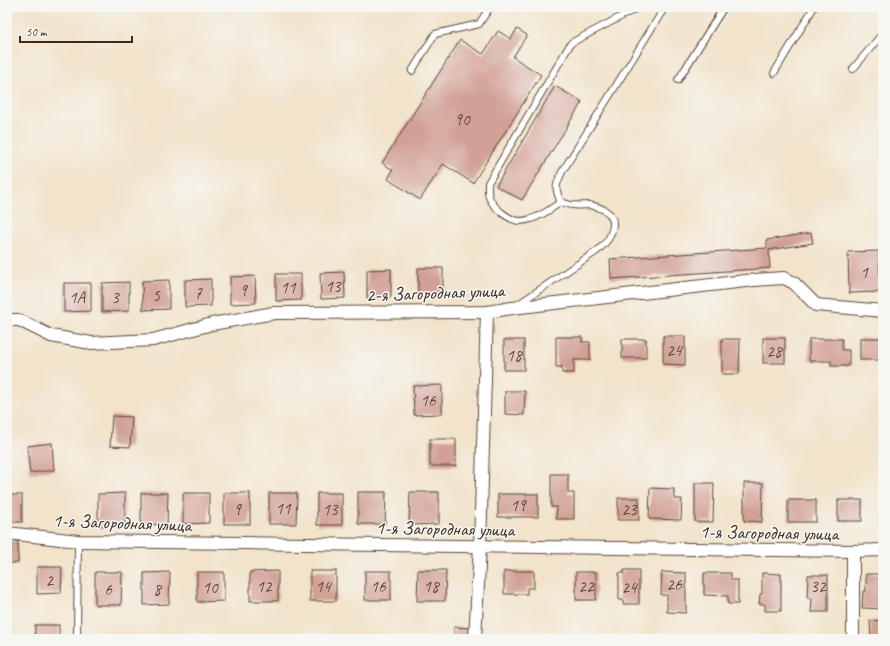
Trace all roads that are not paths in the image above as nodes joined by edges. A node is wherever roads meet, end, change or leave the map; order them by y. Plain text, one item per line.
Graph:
1 (490, 7) edge
2 (639, 7) edge
3 (665, 7) edge
4 (724, 7) edge
5 (814, 7) edge
6 (883, 33) edge
7 (853, 68) dead end
8 (412, 71) dead end
9 (774, 73) dead end
10 (678, 80) dead end
11 (561, 202) junction
12 (512, 308) junction
13 (883, 311) edge
14 (486, 312) junction
15 (7, 320) edge
16 (7, 533) edge
17 (78, 541) junction
18 (480, 546) junction
19 (883, 550) edge
20 (853, 551) junction
21 (77, 639) edge
22 (475, 639) edge
23 (853, 639) edge

1 - 8 lane
2 - 11 lane
3 - 11 lane
4 - 10 lane
5 - 9 lane
6 - 7 lane
11 - 12 lane
12 - 13 street, 2-я Загородная улица
12 - 14 street, 2-я Загородная улица
14 - 15 street, 2-я Загородная улица
14 - 18 street
16 - 17 street, 1-я Загородная улица
17 - 18 street, 1-я Загородная улица
17 - 21 lane
18 - 20 street, 1-я Загородная улица
18 - 22 street
19 - 20 street, 1-я Загородная улица
20 - 23 street

